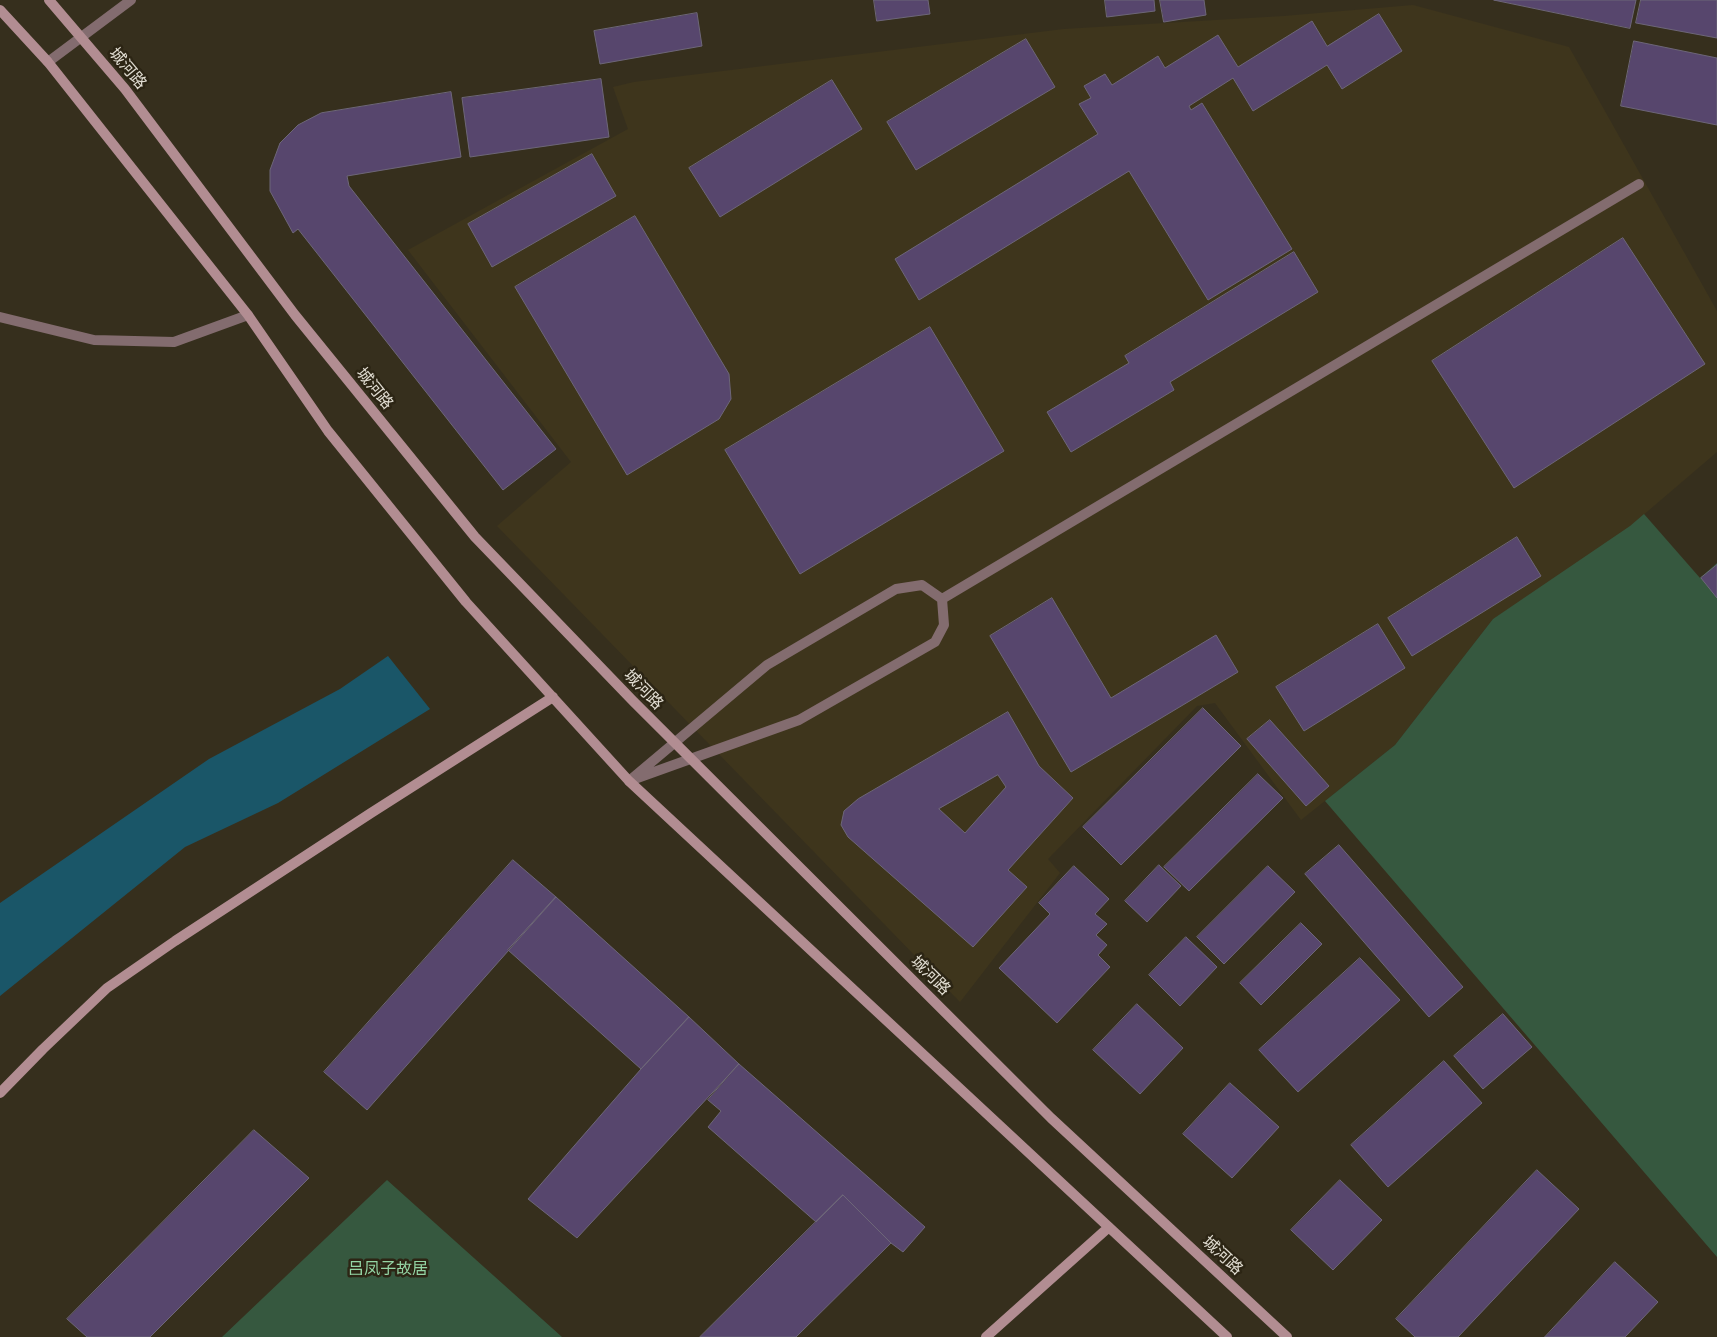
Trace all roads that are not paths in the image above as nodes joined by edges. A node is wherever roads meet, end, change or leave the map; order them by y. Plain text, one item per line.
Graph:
1 (49, 0) edge
2 (131, 0) edge
3 (0, 10) edge
4 (81, 38) junction
5 (48, 62) junction
6 (1639, 184) dead end
7 (248, 315) junction
8 (0, 317) edge
9 (942, 599) junction
10 (553, 697) junction
11 (675, 743) junction
12 (691, 759) junction
13 (629, 781) junction
14 (0, 1093) edge
15 (1109, 1227) junction
16 (986, 1337) edge
17 (1227, 1337) edge
18 (1287, 1337) edge

1 - 4 main road, 城河路
2 - 4 street
3 - 5 main road
4 - 5 street
4 - 11 main road, 城河路
5 - 7 main road
6 - 9 street
7 - 8 street
7 - 10 main road
9 - 11 street
9 - 12 street
10 - 13 main road
10 - 14 main road
11 - 12 main road, 城河路
11 - 13 street
12 - 13 street
12 - 18 main road, 城河路
13 - 15 main road
15 - 16 main road
15 - 17 main road

